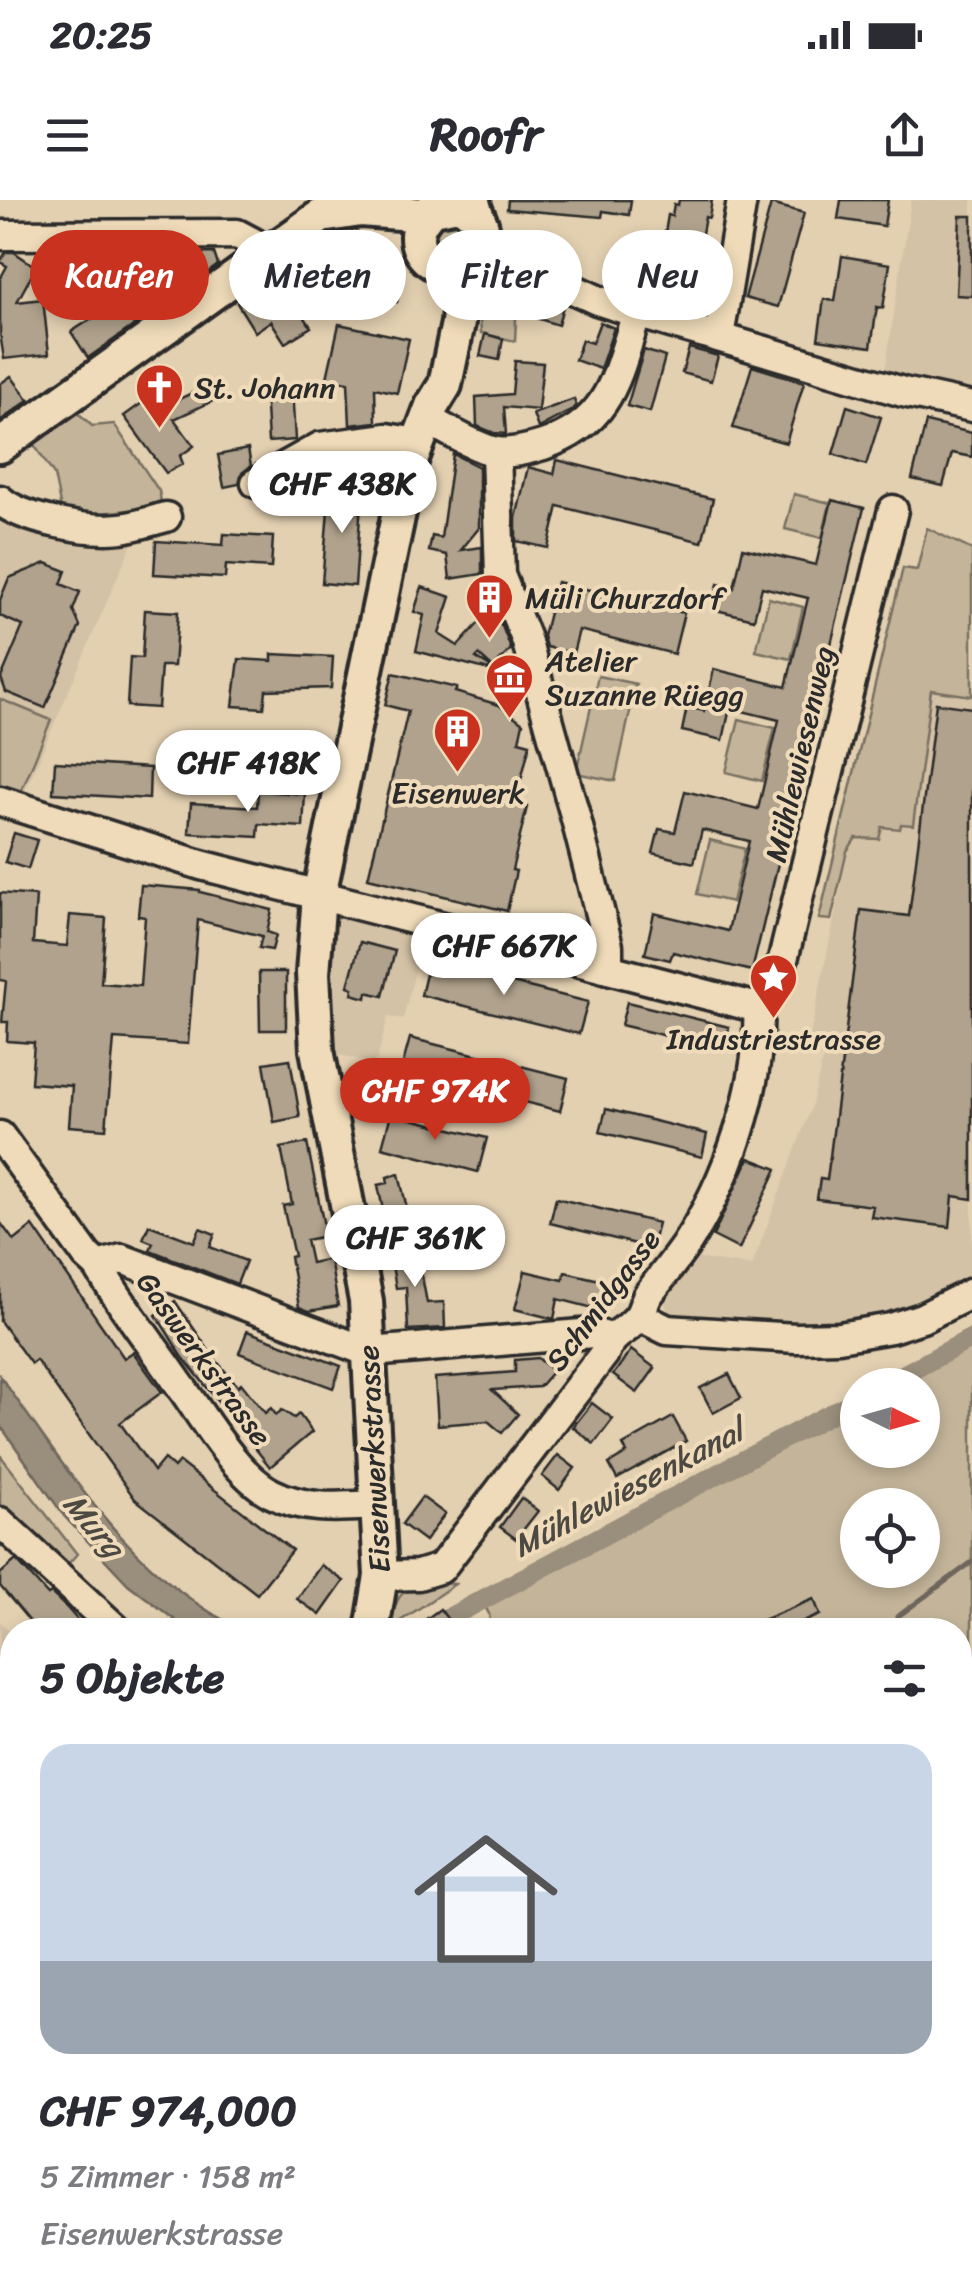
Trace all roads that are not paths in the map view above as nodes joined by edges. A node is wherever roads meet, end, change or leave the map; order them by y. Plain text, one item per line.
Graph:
1 (742, 200) edge
2 (431, 215) edge
3 (305, 230) edge
4 (465, 230) edge
5 (229, 234) edge
6 (0, 235) edge
7 (229, 284) edge
8 (442, 320) edge
9 (634, 320) edge
10 (660, 320) edge
11 (719, 337) junction
12 (972, 407) edge
13 (425, 423) junction
14 (0, 446) edge
15 (496, 452) junction
16 (256, 483) dead end
17 (0, 500) edge
18 (892, 510) dead end
19 (166, 517) dead end
20 (0, 802) edge
21 (319, 896) junction
22 (608, 968) junction
23 (758, 1008) junction
24 (0, 1136) edge
25 (98, 1266) junction
26 (972, 1292) edge
27 (639, 1316) junction
28 (610, 1338) junction
29 (384, 1350) junction
30 (378, 1505) junction
31 (0, 1522) edge
32 (381, 1576) junction
33 (105, 1618) edge
34 (374, 1618) edge

1 - 11 street
2 - 3 main road
2 - 4 main road
5 - 6 street
7 - 14 main road
8 - 13 main road, Eisenwerkstrasse
9 - 15 street
10 - 11 street
11 - 12 street
13 - 15 street
13 - 16 street
13 - 21 main road, Eisenwerkstrasse
15 - 22 street
17 - 19 street
18 - 23 street, Mühlewiesenweg
20 - 21 street
21 - 22 street
21 - 29 main road, Eisenwerkstrasse
22 - 23 street
23 - 27 street, Schmidgasse
24 - 25 street, Gaswerkstrasse
25 - 29 street, Gaswerkstrasse
25 - 30 street, Gaswerkstrasse
26 - 27 street
27 - 28 street, Schmidgasse
28 - 29 street, Gaswerkstrasse
28 - 32 street, Schmidgasse
29 - 30 main road, Eisenwerkstrasse
30 - 32 main road, Eisenwerkstrasse
31 - 33 street
32 - 34 main road, Eisenwerkstrasse

